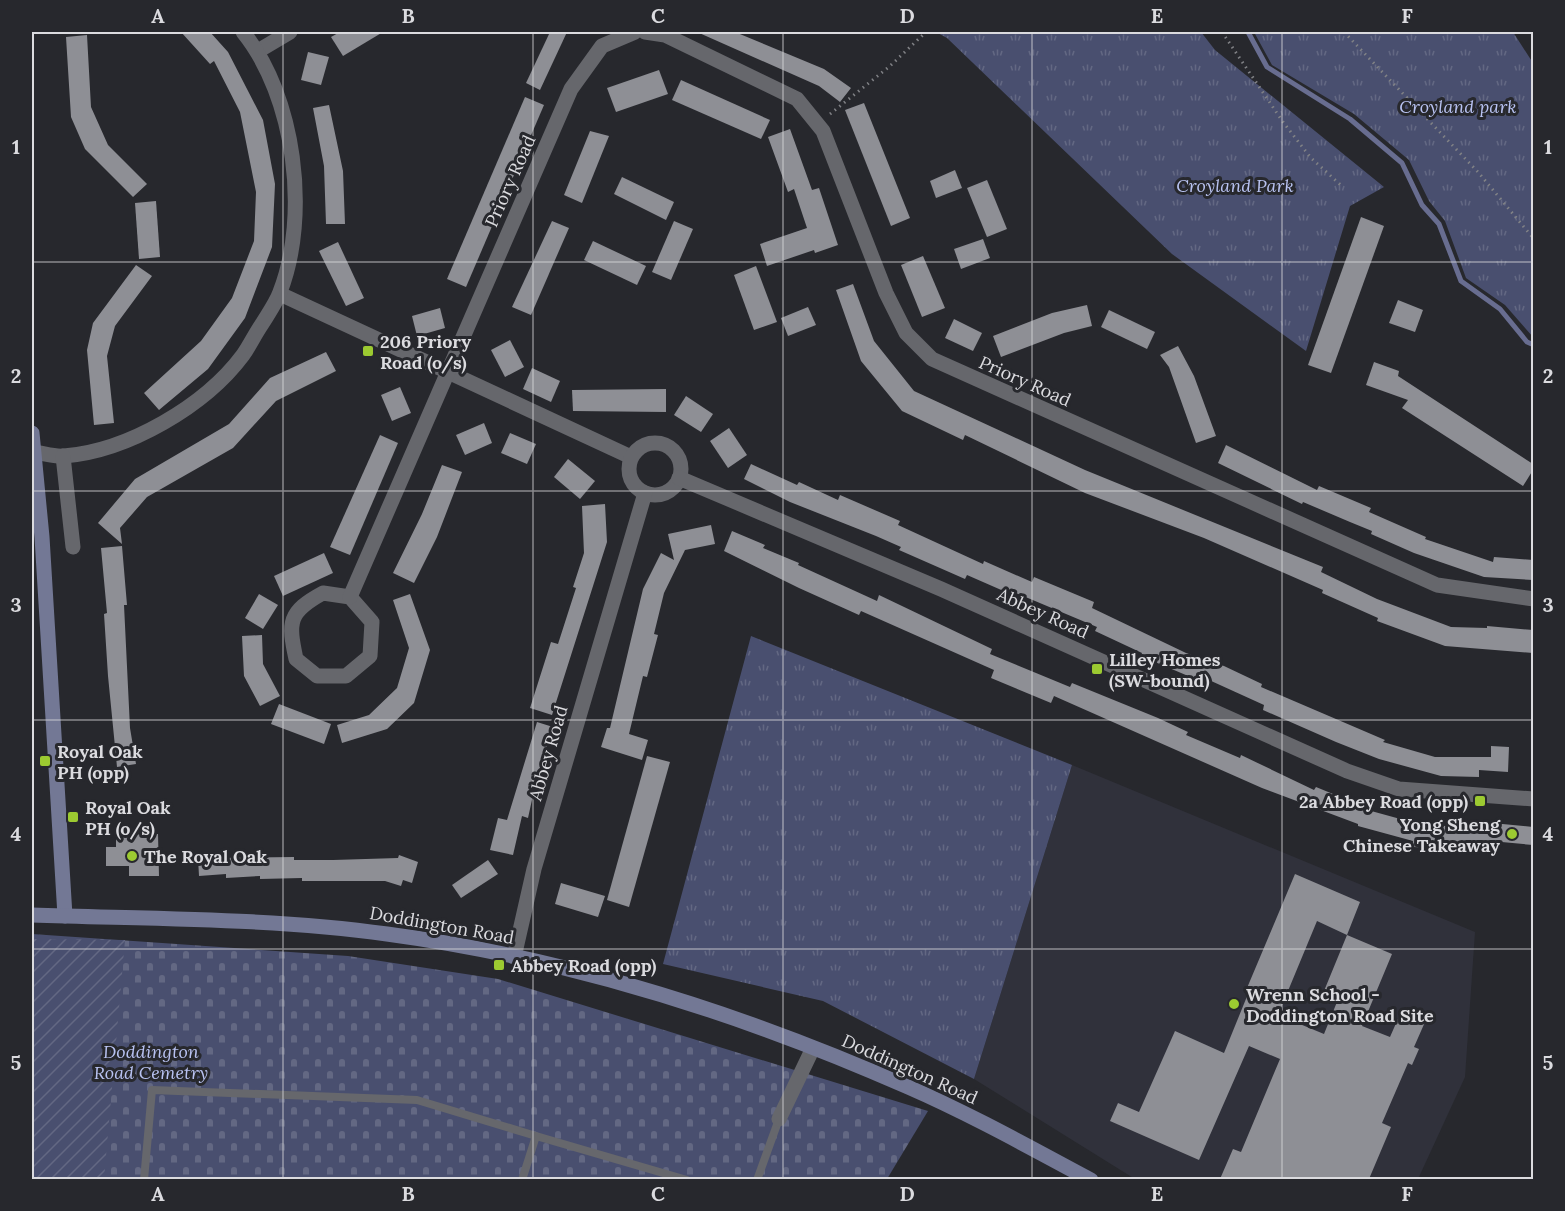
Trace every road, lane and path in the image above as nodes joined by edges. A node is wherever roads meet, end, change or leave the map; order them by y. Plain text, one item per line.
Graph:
1 (243, 32) edge
2 (290, 32) edge
3 (635, 32) edge
4 (645, 32) edge
5 (926, 32) edge
6 (1222, 32) edge
7 (1344, 32) edge
8 (258, 51) junction
9 (817, 124) junction
10 (1343, 187) dead end
11 (1533, 239) edge
12 (280, 294) junction
13 (448, 370) junction
14 (32, 433) edge
15 (33, 452) edge
16 (63, 456) junction
17 (631, 457) junction
18 (679, 478) junction
19 (645, 493) junction
20 (37, 537) edge
21 (73, 547) dead end
22 (350, 597) junction
23 (1533, 599) edge
24 (1533, 799) edge
25 (32, 915) edge
26 (65, 916) junction
27 (514, 957) junction
28 (813, 1048) junction
29 (779, 1119) joint
30 (536, 1136) junction
31 (144, 1179) edge
32 (522, 1179) edge
33 (687, 1179) edge
34 (757, 1179) edge
35 (1091, 1179) edge

1 - 8 street
2 - 8 street
3 - 13 street, Priory Road
4 - 9 street, Priory Road
5 - 9 path
6 - 10 path
7 - 11 path
8 - 12 street
9 - 23 street, Priory Road
12 - 13 street
12 - 16 street
13 - 17 street
13 - 22 street, Priory Road
14 - 15 street
15 - 16 street
15 - 20 street
16 - 21 street
17 - 18 street
17 - 19 street
18 - 19 street
18 - 24 street, Abbey Road
19 - 27 street, Abbey Road
20 - 26 street
22 - 22 street
25 - 26 street, Doddington Road
26 - 27 street, Doddington Road
27 - 28 street, Doddington Road
28 - 29 street
28 - 35 street, Doddington Road
29 - 34 lane
30 - 31 lane
30 - 32 lane
30 - 33 lane

